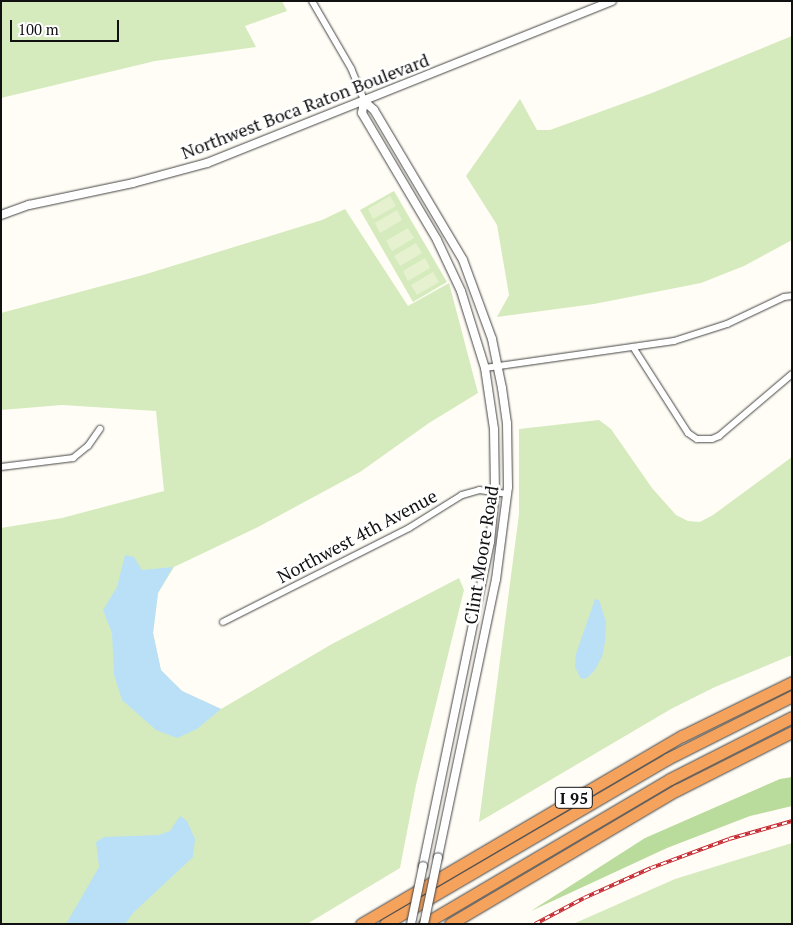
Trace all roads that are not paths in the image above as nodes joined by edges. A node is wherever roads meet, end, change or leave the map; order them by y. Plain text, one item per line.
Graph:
1 (312, 1) edge
2 (612, 1) edge
3 (364, 101) junction
4 (420, 186) junction
5 (409, 192) junction
6 (1, 215) edge
7 (792, 296) edge
8 (633, 347) junction
9 (498, 366) junction
10 (484, 368) junction
11 (792, 374) edge
12 (100, 429) dead end
13 (1, 467) edge
14 (495, 492) junction
15 (507, 494) junction
16 (223, 622) dead end
17 (792, 682) edge
18 (792, 696) edge
19 (792, 717) edge
20 (792, 732) edge
21 (361, 924) edge
22 (384, 924) edge
23 (411, 924) edge
24 (424, 924) edge
25 (450, 924) edge

1 - 3 street, Clint Moore Road
2 - 3 street, Northwest Boca Raton Boulevard
3 - 4 street, Clint Moore Road
3 - 5 street, Clint Moore Road
3 - 6 street, Northwest Boca Raton Boulevard
4 - 5 street
4 - 9 street, Clint Moore Road
5 - 10 street, Clint Moore Road
7 - 8 street
8 - 9 street
8 - 11 street
9 - 10 street
9 - 15 street, Clint Moore Road
10 - 14 street, Clint Moore Road
12 - 13 street
14 - 15 street, Northwest 4th Avenue
14 - 16 street, Northwest 4th Avenue
14 - 23 street, Clint Moore Road, bridge
15 - 24 street, Clint Moore Road, bridge
17 - 21 highway, I 95
18 - 22 highway
19 - 24 highway
20 - 25 highway, I 95

